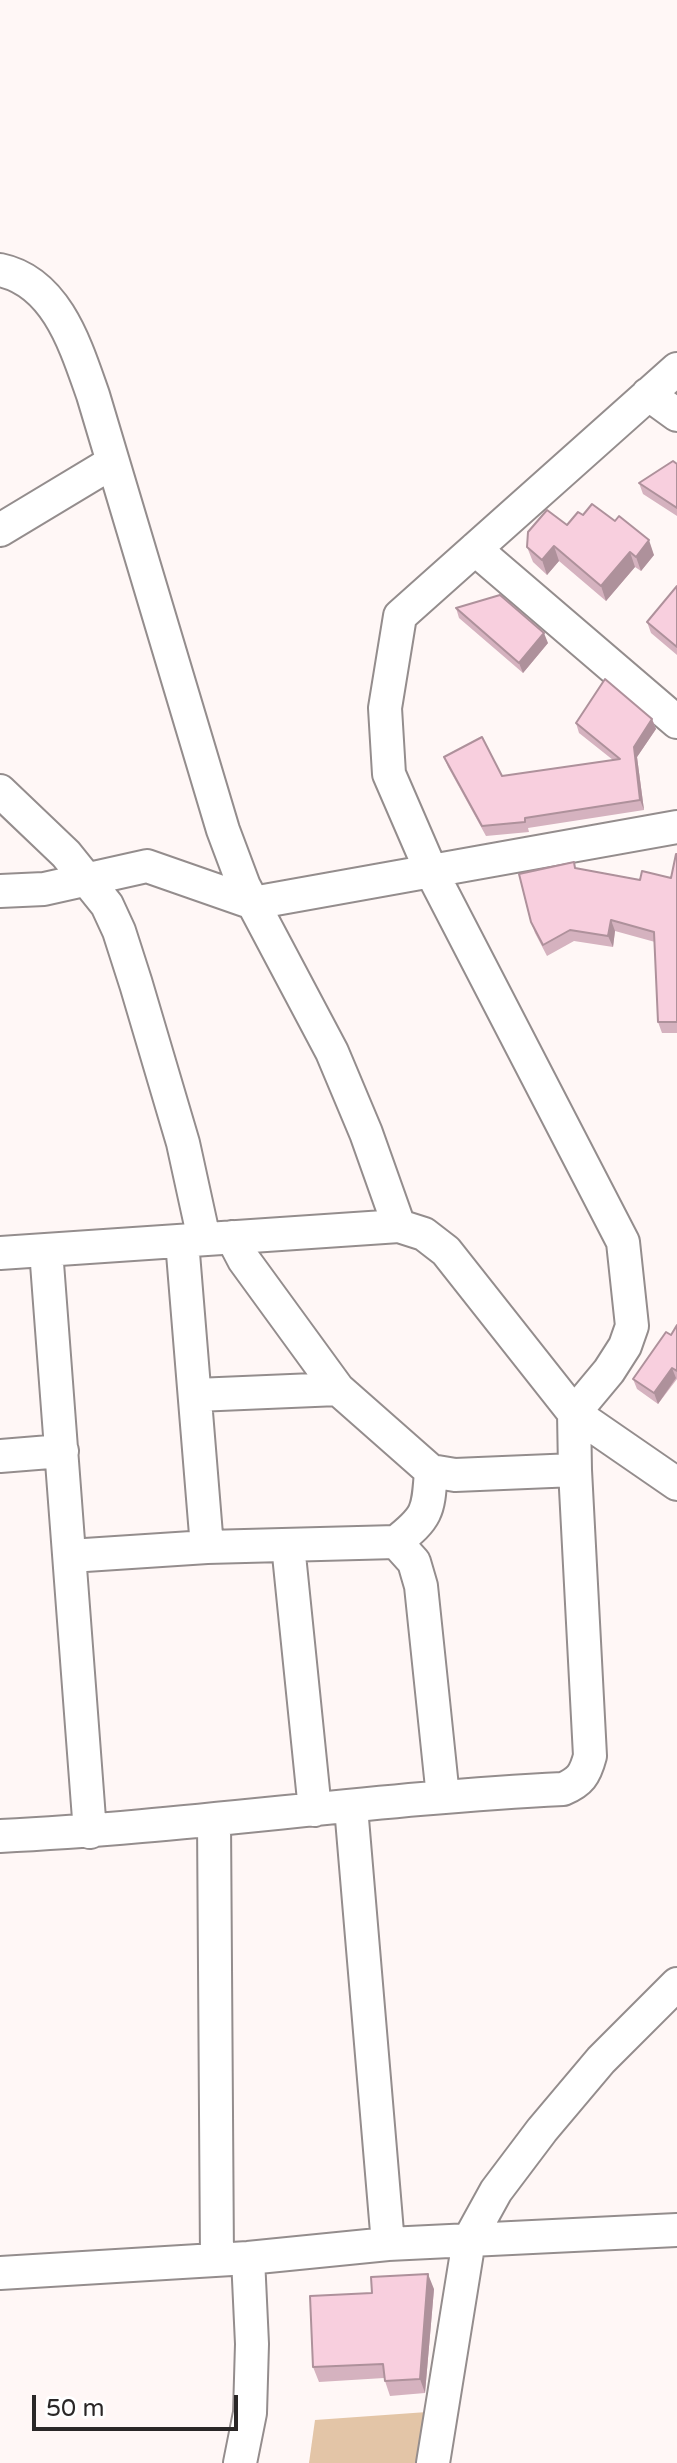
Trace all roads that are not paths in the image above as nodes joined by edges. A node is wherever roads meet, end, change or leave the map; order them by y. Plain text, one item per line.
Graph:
1 (0, 270) edge
2 (677, 369) edge
3 (648, 394) junction
4 (677, 415) edge
5 (113, 462) junction
6 (0, 530) edge
7 (475, 549) junction
8 (677, 722) edge
9 (0, 791) edge
10 (677, 827) edge
11 (431, 871) junction
12 (87, 880) junction
13 (0, 891) edge
14 (253, 903) junction
15 (399, 1226) junction
16 (206, 1239) junction
17 (46, 1250) junction
18 (0, 1253) edge
19 (338, 1389) junction
20 (196, 1395) junction
21 (574, 1413) junction
22 (62, 1451) junction
23 (0, 1456) edge
24 (575, 1470) junction
25 (431, 1471) junction
26 (677, 1484) edge
27 (396, 1542) junction
28 (288, 1545) junction
29 (207, 1547) junction
30 (70, 1556) junction
31 (443, 1797) junction
32 (351, 1807) junction
33 (315, 1810) junction
34 (214, 1820) junction
35 (90, 1832) junction
36 (0, 1836) edge
37 (677, 1984) edge
38 (677, 2230) edge
39 (469, 2240) junction
40 (388, 2244) junction
41 (232, 2258) junction
42 (0, 2273) edge
43 (240, 2463) edge
44 (433, 2463) edge

1 - 5 street
2 - 3 street
3 - 4 street
3 - 7 street
5 - 6 street
5 - 14 street
7 - 8 street
7 - 11 street
9 - 12 street
10 - 11 street
11 - 14 street
11 - 21 street
12 - 13 street
12 - 14 street
12 - 16 street
14 - 15 street
15 - 16 street
15 - 21 street
16 - 17 street
16 - 19 street
16 - 20 street
17 - 18 street
17 - 22 street
19 - 20 street
19 - 25 street
20 - 29 street
21 - 24 street
21 - 26 street
22 - 23 street
22 - 30 street
24 - 25 street
24 - 31 street
25 - 27 street
27 - 28 street
27 - 31 street
28 - 29 street
28 - 33 street
29 - 30 street
30 - 35 street
31 - 32 street
32 - 33 street
32 - 40 street
33 - 34 street
34 - 35 street
34 - 41 street
35 - 36 street
37 - 39 street
38 - 39 street
39 - 40 street
39 - 44 street
40 - 41 street
41 - 42 street
41 - 43 street

